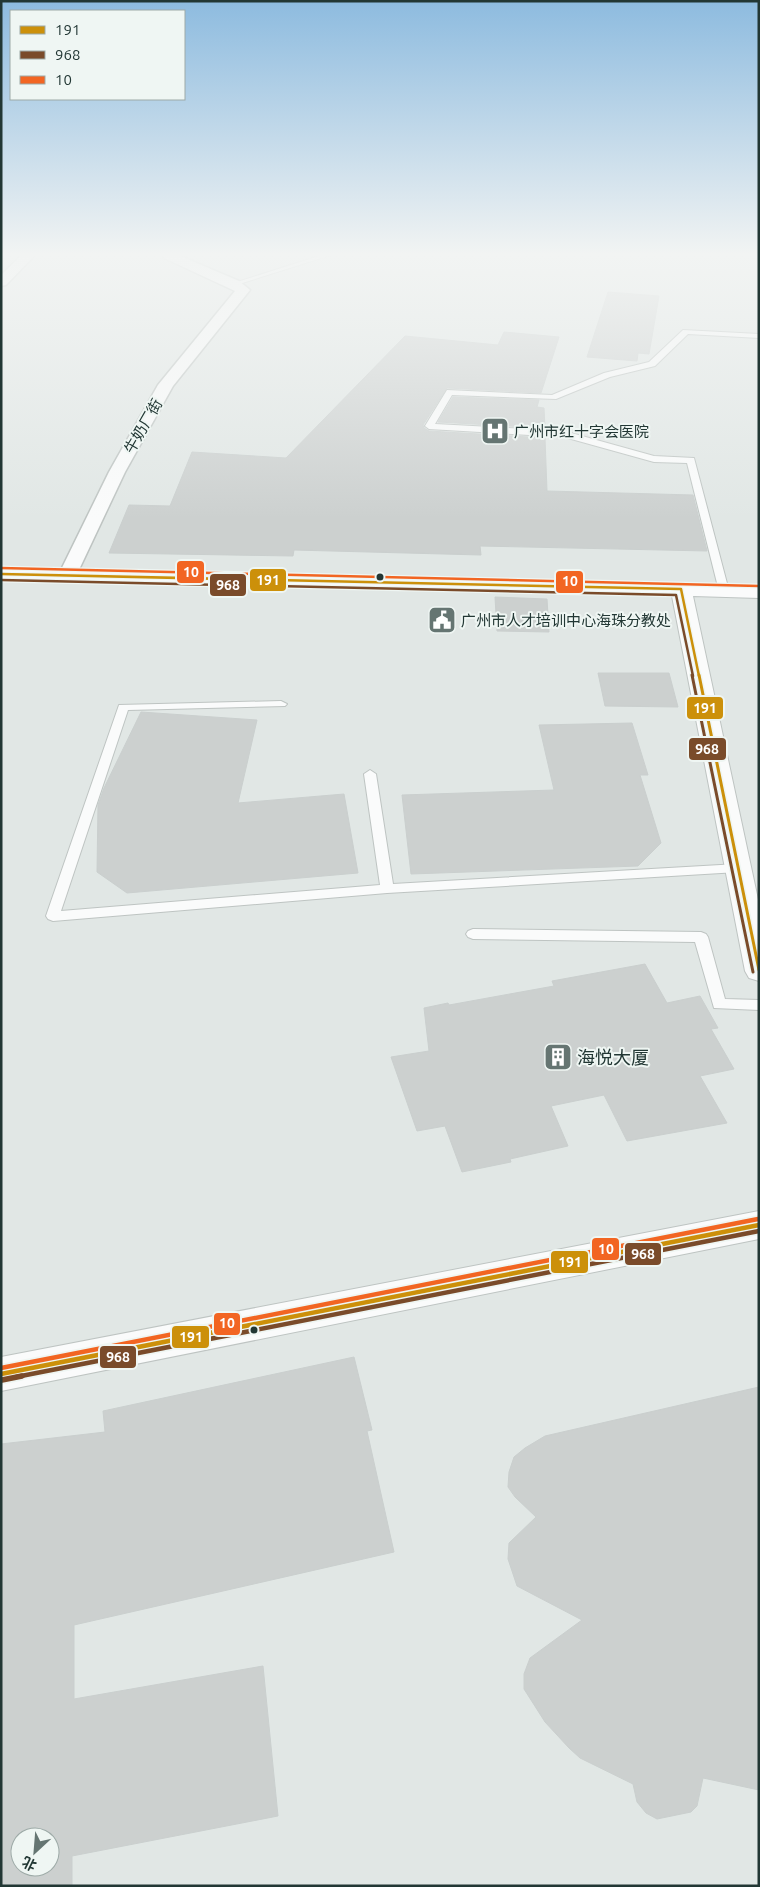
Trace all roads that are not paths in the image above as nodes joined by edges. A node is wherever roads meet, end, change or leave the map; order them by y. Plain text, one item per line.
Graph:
1 (197, 343) edge
2 (674, 343) edge
3 (1, 574) edge
4 (67, 576) junction
5 (681, 589) junction
6 (724, 591) junction
7 (759, 592) edge
8 (281, 704) dead end
9 (370, 774) dead end
10 (738, 868) junction
11 (387, 889) junction
12 (473, 934) dead end
13 (759, 971) edge
14 (759, 1005) edge
15 (759, 1225) edge
16 (1, 1374) edge

1 - 4 street, 牛奶厂街
2 - 6 lane
3 - 4 main road
4 - 5 main road
5 - 6 main road
5 - 10 main road
6 - 7 main road
8 - 11 lane
9 - 11 lane
10 - 11 lane
10 - 13 main road
12 - 14 lane
15 - 16 main road

